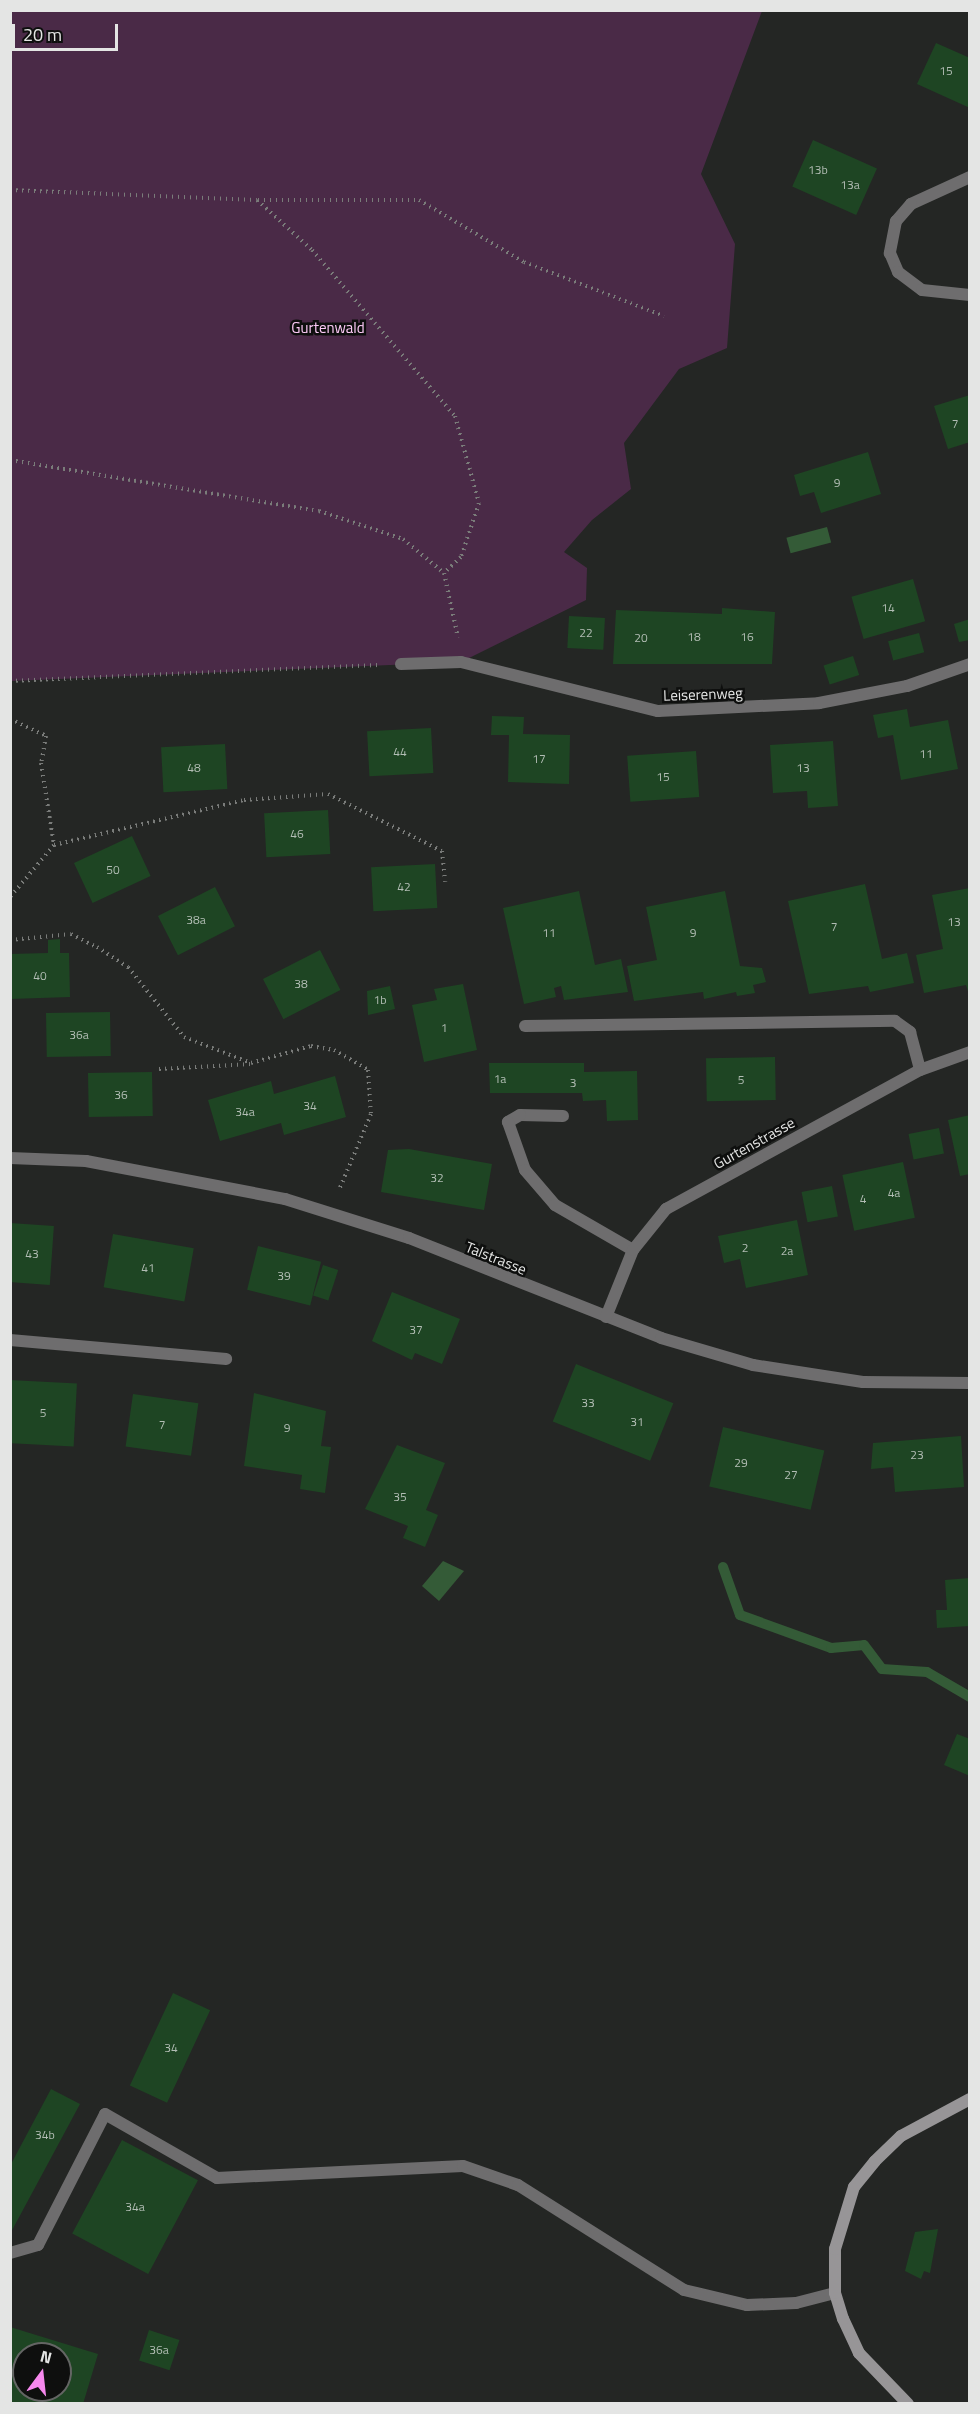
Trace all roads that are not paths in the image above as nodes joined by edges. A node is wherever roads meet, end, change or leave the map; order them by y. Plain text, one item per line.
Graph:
1 (969, 177) edge
2 (969, 295) edge
3 (401, 664) road end
4 (969, 664) edge
5 (525, 1026) dead end
6 (969, 1052) edge
7 (920, 1070) junction
8 (562, 1116) dead end
9 (10, 1158) edge
10 (633, 1250) junction
11 (606, 1317) junction
12 (10, 1340) edge
13 (226, 1359) dead end
14 (969, 1383) edge
15 (969, 2099) edge
16 (10, 2253) edge
17 (835, 2293) junction
18 (908, 2403) edge

1 - 2 street
3 - 4 street, Leiserenweg
5 - 7 street
6 - 7 street, Gurtenstrasse
7 - 10 street, Gurtenstrasse
8 - 10 street
9 - 11 street, Talstrasse
10 - 11 street, Gurtenstrasse
11 - 14 street, Talstrasse
12 - 13 street
15 - 17 street
16 - 17 street
17 - 18 street

